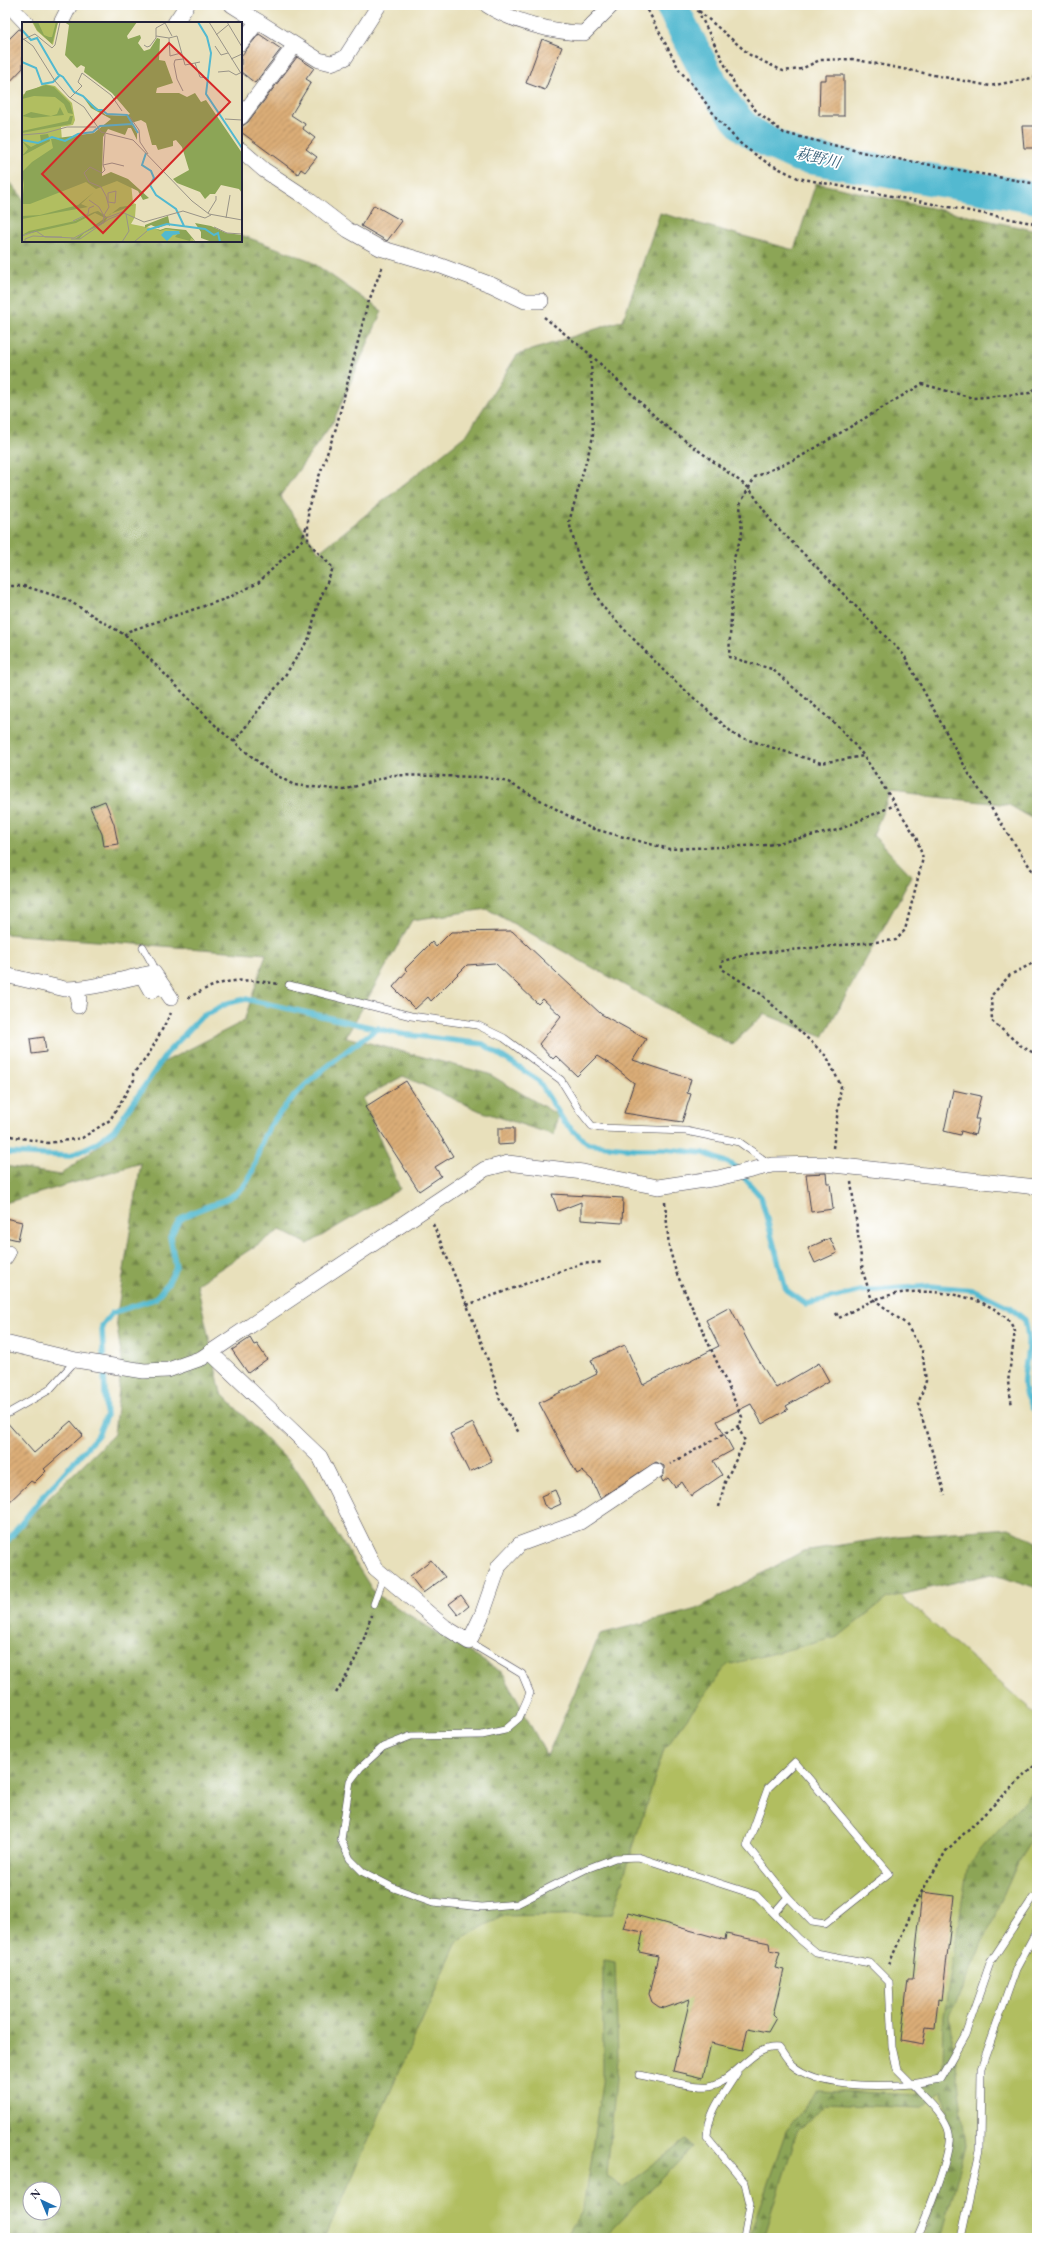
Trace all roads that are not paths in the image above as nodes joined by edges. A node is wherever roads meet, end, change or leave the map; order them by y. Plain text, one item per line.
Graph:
1 (9, 5) edge
2 (70, 5) edge
3 (187, 5) edge
4 (232, 5) edge
5 (379, 5) edge
6 (487, 5) edge
7 (612, 5) edge
8 (258, 21) junction
9 (25, 22) edge
10 (62, 22) edge
11 (176, 22) edge
12 (242, 42) edge
13 (295, 45) junction
14 (242, 116) edge
15 (242, 151) edge
16 (541, 301) dead end
17 (143, 947) dead end
18 (5, 975) edge
19 (152, 978) junction
20 (289, 985) road end
21 (74, 989) junction
22 (175, 1004) road end
23 (78, 1006) dead end
24 (772, 1165) junction
25 (1037, 1187) edge
26 (5, 1343) edge
27 (210, 1352) junction
28 (81, 1360) junction
29 (5, 1415) edge
30 (656, 1471) road end
31 (384, 1576) junction
32 (374, 1604) road end
33 (469, 1642) junction
34 (1037, 1896) edge
35 (788, 1897) junction
36 (774, 1913) junction
37 (1037, 1930) edge
38 (740, 2067) junction
39 (639, 2075) dead end
40 (912, 2084) junction
41 (744, 2238) edge
42 (917, 2238) edge
43 (960, 2238) edge

1 - 9 street
2 - 10 street
3 - 11 street
4 - 8 street
5 - 13 street
6 - 7 street
8 - 12 street
8 - 13 street
13 - 14 street
15 - 16 street
17 - 19 lane
18 - 21 street
19 - 21 street
19 - 22 street
20 - 24 lane
21 - 23 street
24 - 25 street
24 - 27 street
26 - 28 street
27 - 28 street
27 - 31 street
28 - 29 lane
30 - 33 street
31 - 32 lane
31 - 33 street
33 - 36 lane
34 - 40 lane
35 - 35 lane
35 - 36 lane
36 - 40 lane
37 - 43 lane
38 - 39 lane
38 - 40 lane
38 - 41 lane
40 - 42 lane

